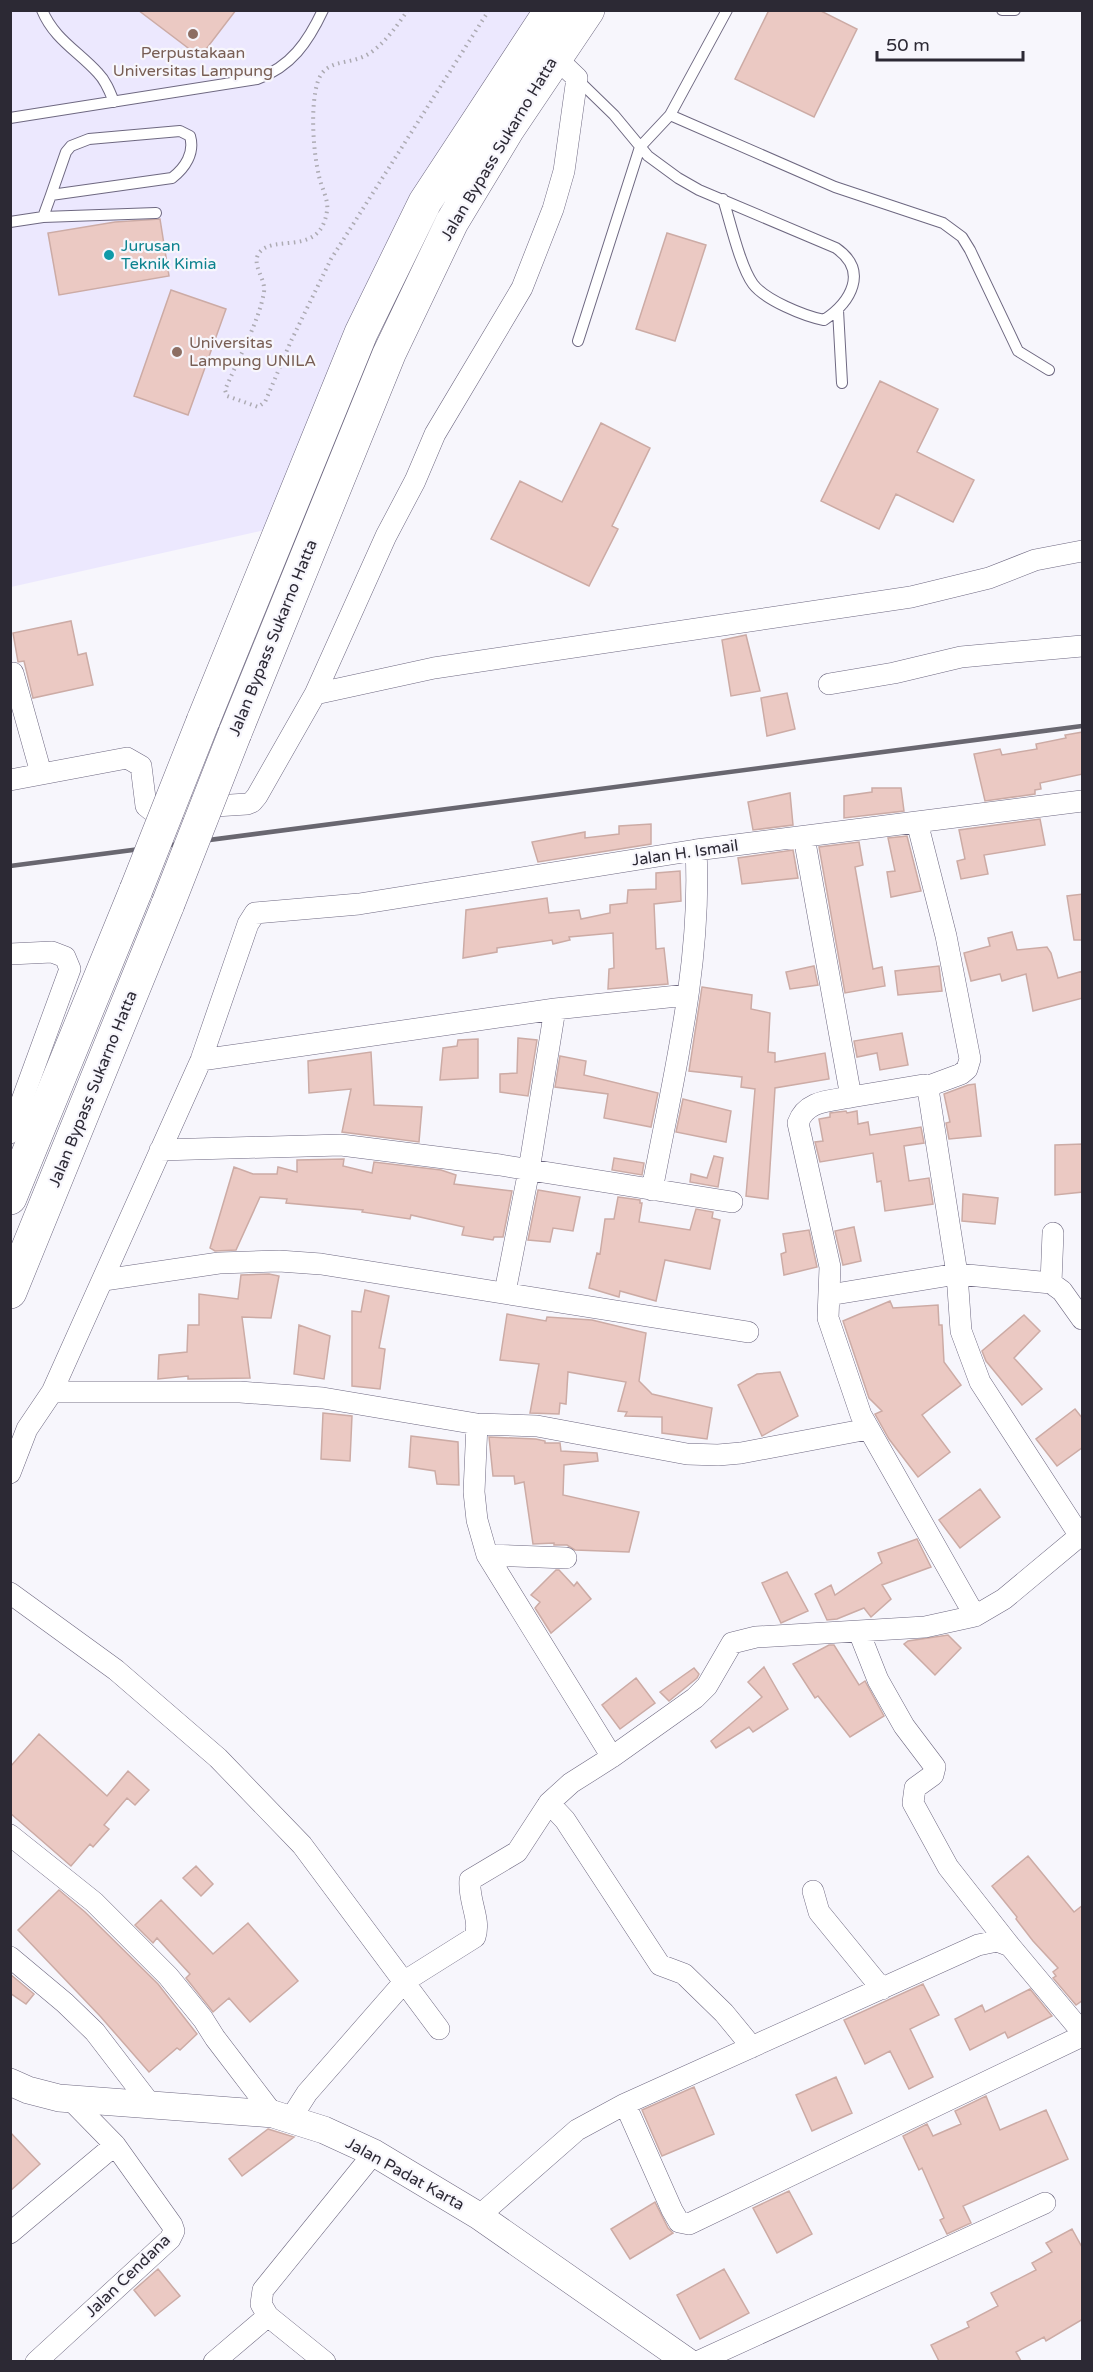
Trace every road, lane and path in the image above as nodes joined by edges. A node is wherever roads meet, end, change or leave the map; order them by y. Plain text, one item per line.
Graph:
1 (42, 10) edge
2 (323, 10) edge
3 (408, 10) edge
4 (489, 10) edge
5 (551, 10) edge
6 (588, 10) edge
7 (728, 10) edge
8 (1002, 10) edge
9 (1015, 10) edge
10 (566, 68) junction
11 (114, 102) junction
12 (10, 108) edge
13 (670, 115) junction
14 (15, 117) edge
15 (640, 147) junction
16 (51, 195) junction
17 (723, 199) junction
18 (156, 213) dead end
19 (43, 217) junction
20 (10, 222) edge
21 (838, 310) junction
22 (578, 341) dead end
23 (1049, 370) dead end
24 (842, 383) dead end
25 (1083, 551) edge
26 (1083, 646) edge
27 (13, 673) dead end
28 (830, 684) dead end
29 (315, 694) junction
30 (41, 773) junction
31 (10, 780) edge
32 (1083, 801) edge
33 (917, 822) junction
34 (804, 837) junction
35 (696, 850) junction
36 (10, 954) edge
37 (687, 995) junction
38 (555, 1009) junction
39 (201, 1060) junction
40 (926, 1087) junction
41 (851, 1097) junction
42 (10, 1134) edge
43 (160, 1150) junction
44 (529, 1170) junction
45 (652, 1190) junction
46 (10, 1198) edge
47 (732, 1202) dead end
48 (1053, 1233) dead end
49 (104, 1280) junction
50 (957, 1280) junction
51 (1051, 1282) junction
52 (10, 1292) edge
53 (505, 1292) junction
54 (829, 1295) junction
55 (1083, 1319) edge
56 (748, 1332) dead end
57 (52, 1392) junction
58 (477, 1424) junction
59 (868, 1429) junction
60 (10, 1473) edge
61 (1081, 1535) edge
62 (487, 1555) junction
63 (566, 1558) dead end
64 (10, 1593) edge
65 (975, 1616) junction
66 (859, 1632) junction
67 (612, 1758) junction
68 (549, 1803) junction
69 (10, 1835) edge
70 (813, 1891) dead end
71 (1010, 1946) junction
72 (10, 1957) edge
73 (405, 1981) junction
74 (882, 1989) junction
75 (439, 2029) dead end
76 (1083, 2034) edge
77 (752, 2047) junction
78 (10, 2082) edge
79 (70, 2098) junction
80 (625, 2104) junction
81 (151, 2105) junction
82 (282, 2116) junction
83 (115, 2145) junction
84 (374, 2153) junction
85 (1046, 2203) dead end
86 (479, 2216) junction
87 (10, 2233) edge
88 (268, 2316) junction
89 (36, 2361) edge
90 (214, 2361) edge
91 (325, 2361) edge
92 (688, 2361) edge
93 (697, 2361) edge

1 - 11 lane
2 - 11 lane
3 - 4 path
5 - 46 highway, Jalan Bypass Sukarno Hatta, bridge
6 - 10 highway, Jalan Bypass Sukarno Hatta
7 - 13 lane
8 - 9 lane
10 - 15 lane
10 - 29 street
10 - 52 highway, Jalan Bypass Sukarno Hatta, bridge
11 - 14 lane
12 - 14 lane
13 - 15 lane
13 - 23 lane
15 - 17 lane
15 - 22 lane
16 - 16 lane
16 - 19 lane
17 - 21 lane
17 - 21 lane
18 - 19 lane
19 - 20 lane
21 - 24 lane
25 - 29 street
26 - 28 street
27 - 30 street
29 - 30 street
30 - 31 street
32 - 33 street, Jalan H. Ismail
33 - 34 street, Jalan H. Ismail
33 - 40 street
34 - 35 street, Jalan H. Ismail
34 - 41 street
35 - 37 street
35 - 39 street, Jalan H. Ismail
36 - 42 street
37 - 38 street
37 - 45 street
38 - 39 street
38 - 44 street
39 - 43 street, Jalan H. Ismail
40 - 41 street
40 - 50 street
41 - 54 street
43 - 44 street
43 - 49 street, Jalan H. Ismail
44 - 45 street
44 - 53 street
45 - 47 street
48 - 51 street
49 - 53 street
49 - 57 street, Jalan H. Ismail
50 - 51 street
50 - 54 street
50 - 61 street
51 - 55 street
53 - 56 street
54 - 59 street
57 - 58 street
57 - 60 street, Jalan H. Ismail
58 - 59 street
58 - 62 street
59 - 65 street
61 - 65 street
62 - 63 street
62 - 67 street
64 - 73 street
65 - 66 street
66 - 67 street
66 - 71 street
67 - 68 street
68 - 73 street
68 - 77 street
69 - 82 street
70 - 74 street
71 - 74 street
71 - 76 street
72 - 81 street
73 - 75 street
73 - 82 street
74 - 77 street
76 - 80 street
77 - 80 street
78 - 79 street, Jalan Padat Karta
79 - 81 street, Jalan Padat Karta
79 - 83 street, Jalan Cendana
80 - 86 street
81 - 82 street, Jalan Padat Karta
82 - 84 street, Jalan Padat Karta
83 - 87 street
83 - 89 street, Jalan Cendana
84 - 86 street, Jalan Padat Karta
84 - 88 street
85 - 93 street
86 - 92 street, Jalan Padat Karta
88 - 90 street
88 - 91 street

